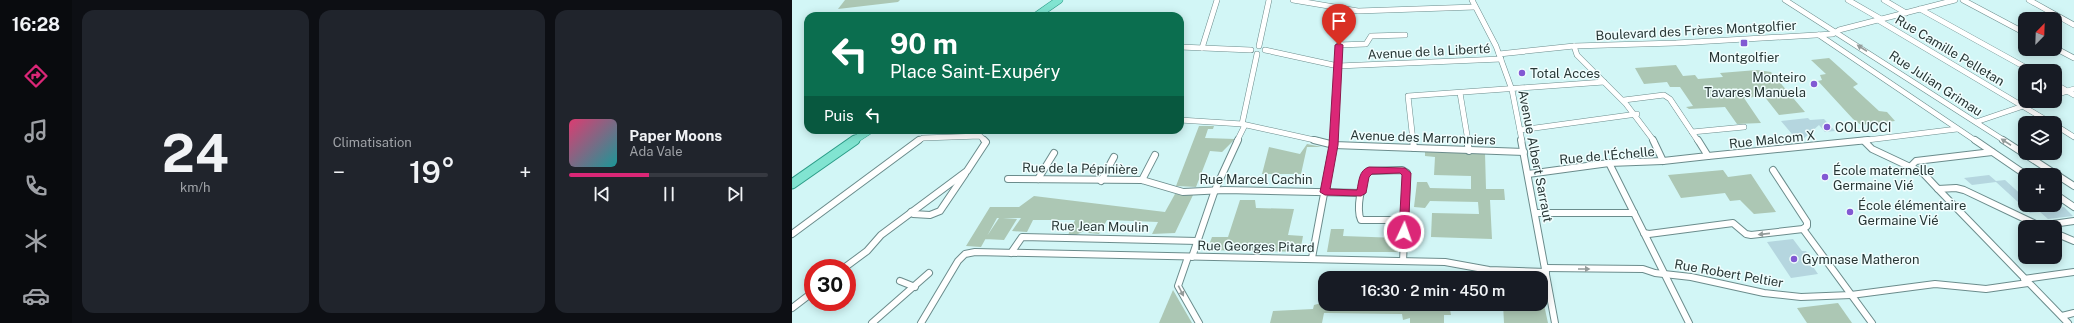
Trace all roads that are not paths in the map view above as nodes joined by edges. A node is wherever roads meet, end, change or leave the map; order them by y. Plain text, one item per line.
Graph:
1 (1059, 0) edge
2 (1217, 0) edge
3 (1269, 0) edge
4 (1293, 0) edge
5 (1472, 0) edge
6 (1785, 0) edge
7 (1848, 0) edge
8 (1884, 0) edge
9 (1955, 0) edge
10 (1963, 0) edge
11 (2029, 0) edge
12 (1475, 7) junction
13 (1342, 9) junction
14 (1920, 9) junction
15 (1042, 12) edge
16 (1906, 13) junction
17 (1879, 19) junction
18 (2074, 24) edge
19 (2018, 29) edge
20 (1836, 32) junction
21 (1404, 35) dead end
22 (1819, 35) junction
23 (1339, 45) junction
24 (1259, 46) junction
25 (1574, 46) junction
26 (1184, 47) edge
27 (1202, 48) junction
28 (1251, 50) junction
29 (1265, 50) junction
30 (2062, 52) edge
31 (1257, 54) junction
32 (1500, 56) junction
33 (2074, 58) edge
34 (2019, 64) edge
35 (1338, 66) junction
36 (1604, 82) junction
37 (2062, 88) edge
38 (2074, 89) edge
39 (1512, 90) junction
40 (2068, 91) junction
41 (1460, 93) junction
42 (2062, 93) edge
43 (2074, 95) edge
44 (1624, 100) junction
45 (2018, 104) edge
46 (2018, 107) edge
47 (2025, 108) edge
48 (1637, 114) junction
49 (2039, 116) edge
50 (1184, 120) edge
51 (1976, 122) junction
52 (1243, 124) junction
53 (1744, 127) dead end
54 (1957, 129) junction
55 (2062, 129) edge
56 (1520, 130) junction
57 (1692, 132) junction
58 (864, 134) edge
59 (2074, 137) edge
60 (1864, 141) junction
61 (1334, 145) junction
62 (1414, 148) junction
63 (1469, 151) junction
64 (1524, 152) junction
65 (1992, 152) junction
66 (1054, 153) dead end
67 (1155, 156) dead end
68 (1708, 156) junction
69 (1114, 157) dead end
70 (1663, 161) junction
71 (1609, 163) junction
72 (1910, 167) junction
73 (1773, 170) dead end
74 (2018, 170) edge
75 (967, 171) junction
76 (1528, 174) junction
77 (1008, 179) dead end
78 (1038, 179) junction
79 (1101, 180) junction
80 (1142, 180) junction
81 (792, 184) edge
82 (2074, 186) edge
83 (1938, 189) junction
84 (1174, 190) joint
85 (1215, 190) junction
86 (1325, 192) junction
87 (1361, 193) junction
88 (2062, 199) edge
89 (2074, 207) edge
90 (911, 212) junction
91 (1535, 213) junction
92 (1634, 213) junction
93 (1405, 220) junction
94 (2028, 220) edge
95 (2074, 221) edge
96 (2062, 223) edge
97 (1803, 230) junction
98 (792, 234) edge
99 (1644, 234) junction
100 (2062, 236) edge
101 (1198, 241) junction
102 (2074, 242) edge
103 (1011, 253) junction
104 (1190, 257) junction
105 (1312, 258) junction
106 (856, 259) edge
107 (1403, 261) junction
108 (1545, 270) junction
109 (2074, 272) edge
110 (929, 273) dead end
111 (1664, 274) junction
112 (900, 281) dead end
113 (2026, 281) junction
114 (915, 287) junction
115 (1851, 295) junction
116 (804, 299) edge
117 (792, 308) edge
118 (2074, 313) edge
119 (2062, 316) junction
120 (872, 323) edge
121 (921, 323) edge
122 (1199, 323) edge
123 (1555, 323) edge
124 (1689, 323) edge
125 (1872, 323) edge
126 (2068, 323) edge

1 - 15 main road
2 - 27 street
3 - 24 street
4 - 13 street
5 - 12 street, Avenue Albert Sarraut
6 - 20 street, Rue Julian Grimau
7 - 17 street, Rue Camille Pelletan
8 - 16 street
9 - 14 street, Boulevard des Frères Montgolfier
10 - 19 street
11 - 18 street
12 - 13 street
12 - 32 street, Avenue Albert Sarraut
13 - 23 street
14 - 16 street, Boulevard des Frères Montgolfier
14 - 34 street
16 - 17 street, Boulevard des Frères Montgolfier
17 - 20 street, Boulevard des Frères Montgolfier
17 - 45 street, Rue Camille Pelletan
20 - 22 street, Boulevard des Frères Montgolfier
51 -> 20 street, Rue Julian Grimau
21 - 23 street
22 - 25 street, Boulevard des Frères Montgolfier
22 - 54 street
23 - 35 street
24 - 28 street
24 - 29 street
25 - 32 street, Boulevard des Frères Montgolfier
25 - 36 street
26 - 27 street
27 - 28 street
28 - 31 street
29 - 31 street
29 - 35 street, Avenue de la Liberté
30 - 33 street
31 - 52 street
32 - 35 street, Avenue de la Liberté
32 - 39 street, Avenue Albert Sarraut
35 - 61 street
36 - 39 street
36 - 44 street
37 - 40 street
38 - 40 street
39 - 41 street
39 - 56 street, Avenue Albert Sarraut
40 - 42 street
40 - 43 street
41 - 62 street
41 - 63 street
44 - 48 street
44 - 57 street
46 - 51 street
47 - 49 street, Rue Camille Pelletan
48 - 56 street
48 - 70 street
50 - 52 street, Avenue des Marronniers
82 -> 51 street, Rue Julian Grimau
52 - 61 street, Avenue des Marronniers
52 - 85 street
53 - 57 street
54 - 60 street, Rue Malcom X
54 - 65 street
55 - 59 street
56 - 64 street, Avenue Albert Sarraut
57 - 68 street
58 - 81 main road
60 - 68 street, Rue Malcom X
60 - 72 street
61 - 62 street, Avenue des Marronniers
61 - 86 street
62 - 63 street, Avenue des Marronniers
63 - 64 street, Avenue des Marronniers
64 - 76 street, Avenue Albert Sarraut
65 - 72 street
65 - 74 street
66 - 78 street
67 - 80 street
68 - 70 street, Rue Malcom X
69 - 79 street
70 - 71 street, Rue de l'Échelle
71 - 76 street, Rue de l'Échelle
71 - 92 street
72 - 83 street
73 - 97 street
75 - 90 street
75 - 90 street
75 - 98 street
76 - 91 street, Avenue Albert Sarraut
77 - 78 street, Rue de la Pépinière
78 - 79 street, Rue de la Pépinière
79 - 80 street, Rue de la Pépinière
80 - 84 street, Rue de la Pépinière
83 - 94 street
83 - 113 street
84 - 85 street, Rue Marcel Cachin
85 - 86 street, Rue Marcel Cachin
85 - 101 street
86 - 87 street, Rue Marcel Cachin
86 - 105 street
87 - 93 street
87 - 93 street
88 - 89 street
90 - 106 street
91 - 92 street
91 - 108 street, Avenue Albert Sarraut
92 - 99 street
93 - 107 street
95 - 96 street
97 -> 99 street
97 - 115 street
99 - 111 street
100 - 102 street
101 - 103 street, Rue Jean Moulin
101 - 104 street
103 - 104 street, Rue Georges Pitard
103 - 121 street, Rue Georges Pitard
104 - 105 street, Rue Georges Pitard
104 -> 122 street
105 - 107 street, Rue Georges Pitard
107 - 108 street, Rue Georges Pitard
108 -> 111 street, Rue Robert Peltier
108 - 123 street, Avenue Albert Sarraut
109 - 113 street, Rue Robert Peltier
110 - 114 street
111 - 115 street, Rue Robert Peltier
111 - 124 street
112 - 114 street
113 - 115 street, Rue Robert Peltier
113 - 119 street
114 - 120 street
115 - 125 street
116 - 117 street
118 - 119 street
119 - 126 street

